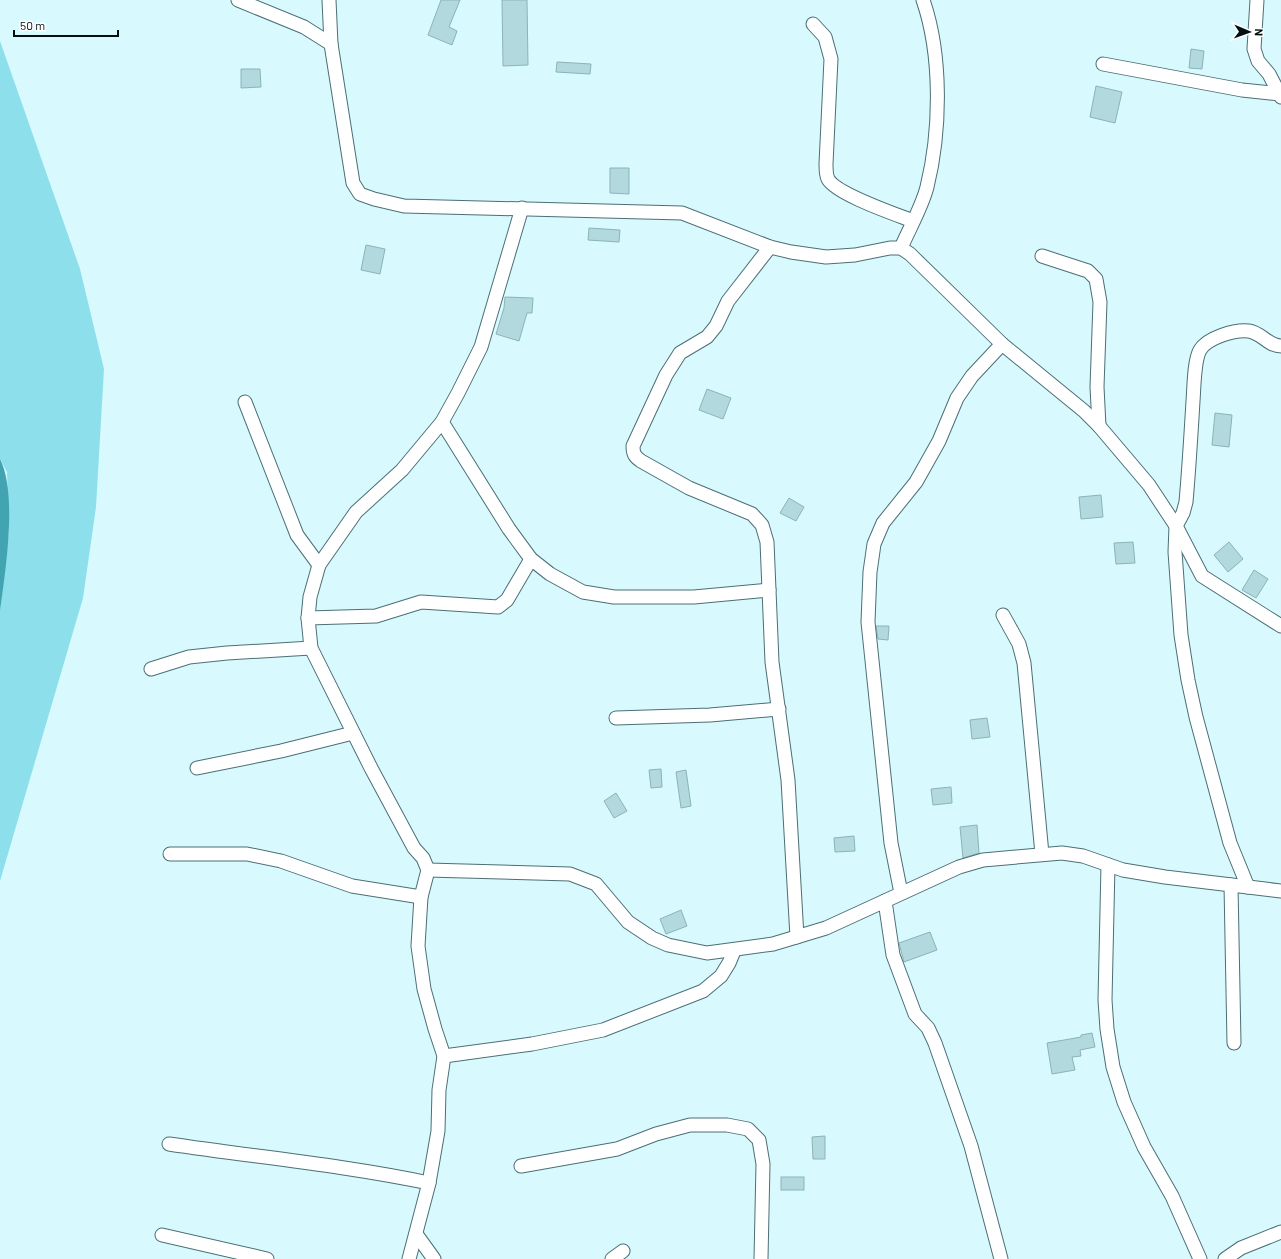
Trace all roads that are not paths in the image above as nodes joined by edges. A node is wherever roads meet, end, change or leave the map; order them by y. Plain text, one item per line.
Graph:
1 (238, 0) edge
2 (329, 0) edge
3 (922, 0) edge
4 (1257, 0) edge
5 (813, 24) dead end
6 (331, 44) junction
7 (1103, 64) dead end
8 (1280, 96) edge
9 (522, 208) junction
10 (913, 221) junction
11 (770, 247) junction
12 (901, 248) junction
13 (1042, 256) dead end
14 (1002, 344) junction
15 (1281, 346) edge
16 (245, 402) dead end
17 (442, 422) junction
18 (1099, 426) junction
19 (1176, 526) junction
20 (531, 558) junction
21 (319, 565) junction
22 (769, 590) junction
23 (1003, 615) dead end
24 (308, 618) junction
25 (1281, 626) edge
26 (311, 648) junction
27 (151, 669) dead end
28 (779, 709) junction
29 (616, 718) dead end
30 (353, 733) junction
31 (197, 768) dead end
32 (170, 854) dead end
33 (1042, 854) junction
34 (1108, 865) junction
35 (428, 870) junction
36 (1231, 885) junction
37 (1248, 887) junction
38 (1281, 891) edge
39 (901, 893) junction
40 (421, 897) junction
41 (885, 901) junction
42 (797, 937) junction
43 (734, 951) junction
44 (1234, 1043) dead end
45 (444, 1056) junction
46 (169, 1144) dead end
47 (521, 1166) dead end
48 (429, 1183) junction
49 (1281, 1232) edge
50 (416, 1234) junction
51 (162, 1235) dead end
52 (267, 1259) edge
53 (409, 1259) edge
54 (434, 1259) edge
55 (761, 1259) edge
56 (1001, 1259) edge
57 (1200, 1259) edge
58 (1225, 1259) edge

1 - 6 street
2 - 6 street
3 - 10 street
4 - 8 street
5 - 10 street
6 - 9 street
7 - 8 street
9 - 11 street
9 - 17 street
10 - 12 street
11 - 12 street
11 - 22 street
12 - 14 street
13 - 18 street
14 - 18 street
14 - 39 street
15 - 19 street
16 - 21 street
17 - 20 street
17 - 21 street
18 - 19 street
19 - 25 street
19 - 37 street
20 - 22 street
20 - 24 street
21 - 24 street
22 - 28 street
23 - 33 street
24 - 26 street
26 - 27 street
26 - 30 street
28 - 29 street
28 - 42 street
30 - 31 street
30 - 35 street
32 - 40 street
33 - 34 street
33 - 39 street
34 - 36 street
34 - 57 street
35 - 40 street
35 - 43 street
36 - 37 street
36 - 44 street
37 - 38 street
39 - 41 street
40 - 45 street
41 - 42 street
41 - 56 street
42 - 43 street
43 - 45 street
45 - 48 street
46 - 48 street
47 - 55 street
48 - 50 street
49 - 58 street
50 - 53 street
50 - 54 street
51 - 52 street

